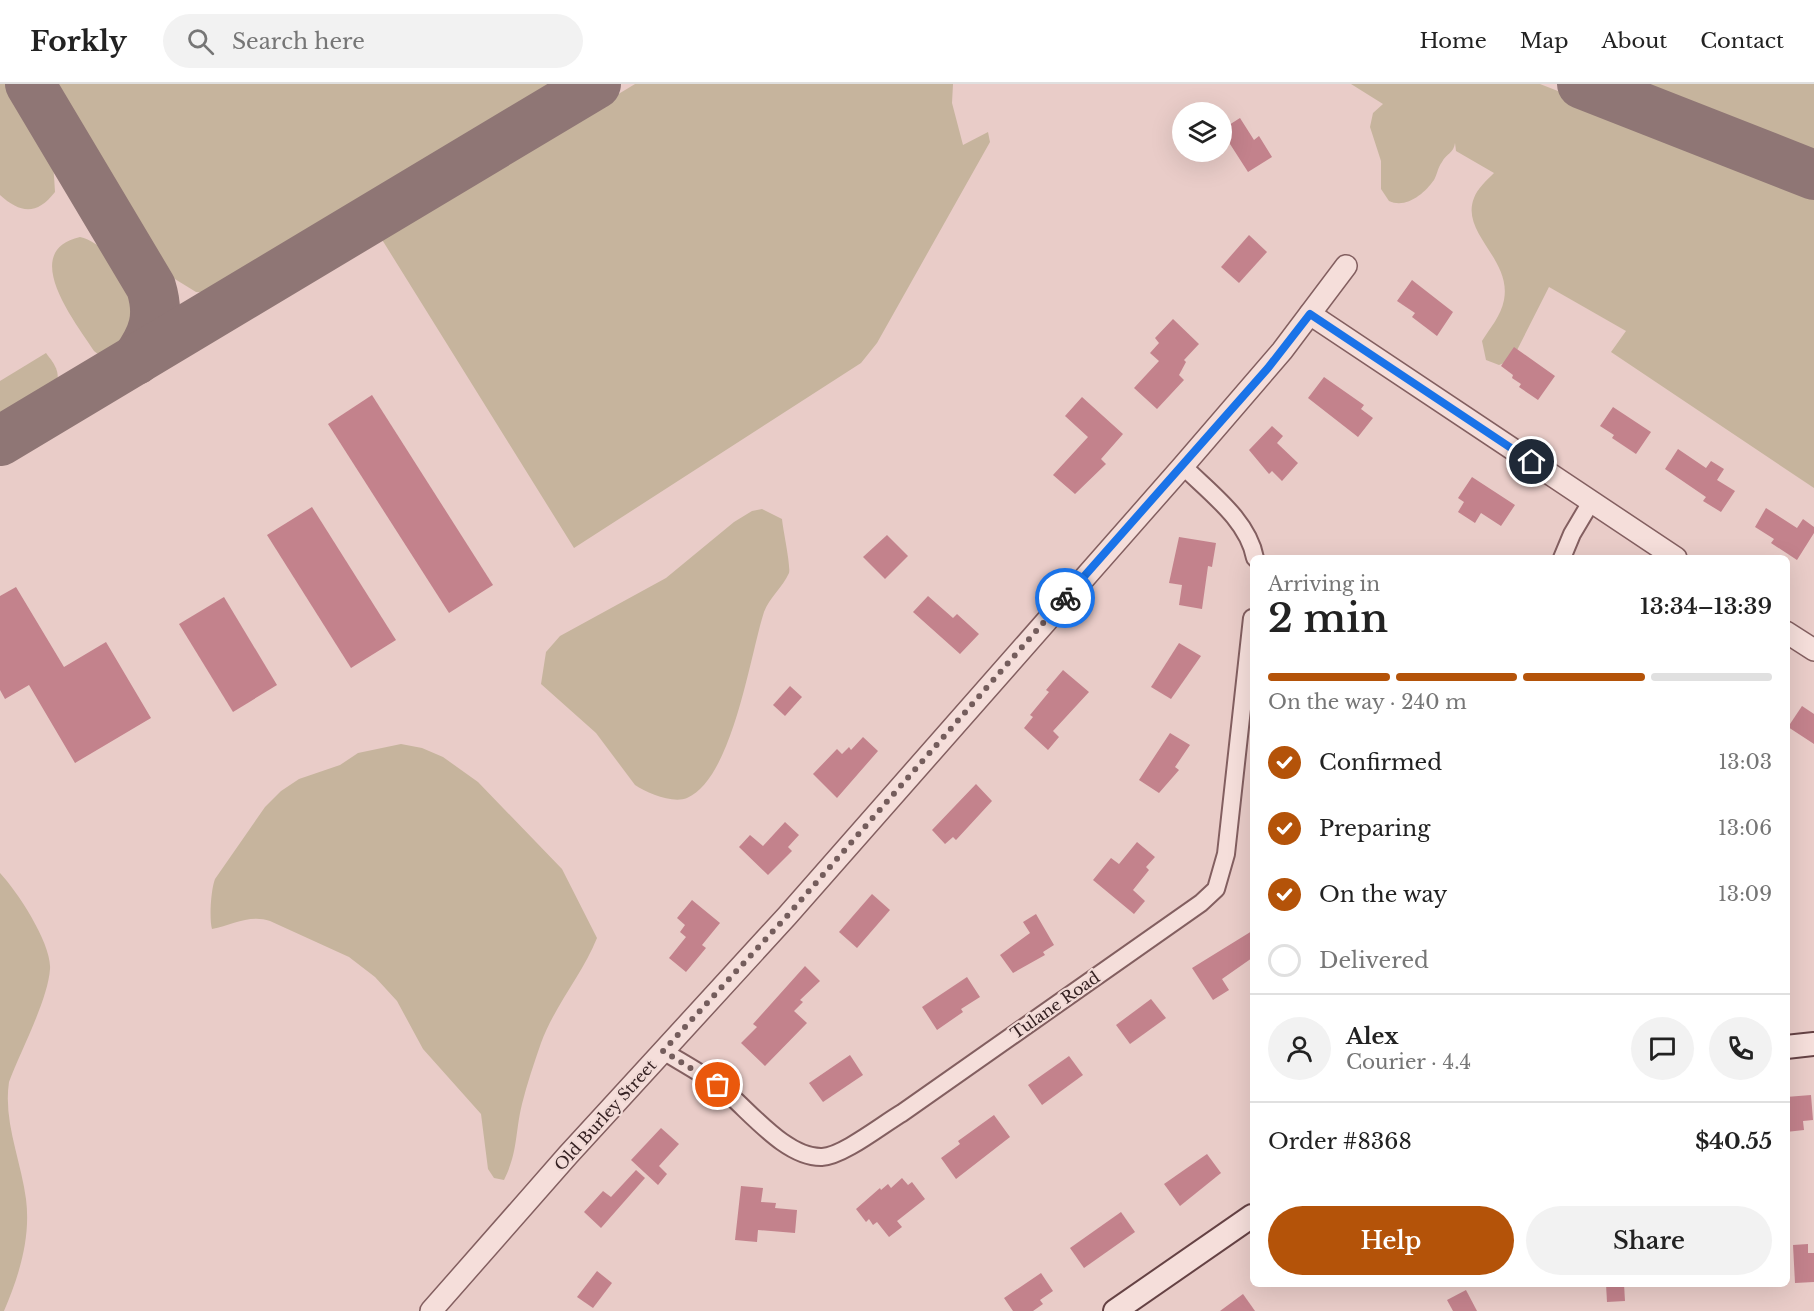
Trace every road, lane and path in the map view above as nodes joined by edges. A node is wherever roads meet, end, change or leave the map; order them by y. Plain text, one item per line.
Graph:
1 (1346, 266) dead end
2 (1310, 314) junction
3 (1183, 466) junction
4 (1592, 502) junction
5 (1254, 555) edge
6 (1563, 555) edge
7 (1672, 555) edge
8 (1790, 635) edge
9 (1250, 636) edge
10 (1814, 650) edge
11 (1814, 1044) edge
12 (1790, 1047) edge
13 (663, 1051) junction
14 (1250, 1217) edge
15 (431, 1311) edge
16 (1115, 1311) edge

1 - 2 street, Old Burley Street
2 - 3 street, Old Burley Street
2 - 4 street
3 - 5 street
3 - 13 street, Old Burley Street
4 - 6 street
4 - 7 street
8 - 10 street
9 - 13 street, Tulane Road
11 - 12 main road
13 - 15 street, Old Burley Street
14 - 16 main road

